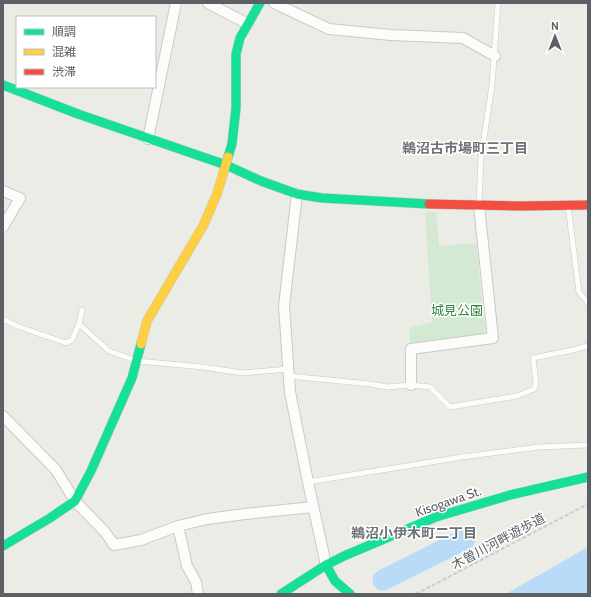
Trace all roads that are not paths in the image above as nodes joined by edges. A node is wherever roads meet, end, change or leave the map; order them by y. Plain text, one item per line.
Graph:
1 (176, 3) edge
2 (208, 3) edge
3 (260, 3) edge
4 (274, 3) edge
5 (498, 3) edge
6 (248, 24) junction
7 (495, 56) junction
8 (3, 85) edge
9 (148, 139) junction
10 (226, 165) junction
11 (3, 191) edge
12 (297, 194) junction
13 (588, 204) edge
14 (568, 205) junction
15 (479, 206) junction
16 (3, 227) edge
17 (588, 303) edge
18 (82, 310) dead end
19 (3, 320) edge
20 (79, 324) junction
21 (588, 346) edge
22 (137, 361) junction
23 (288, 373) junction
24 (411, 385) junction
25 (3, 416) edge
26 (588, 445) edge
27 (588, 477) edge
28 (308, 482) junction
29 (75, 501) junction
30 (313, 507) junction
31 (178, 526) junction
32 (3, 546) edge
33 (326, 565) junction
34 (346, 591) edge
35 (198, 594) edge
36 (281, 594) edge

1 - 9 street
2 - 6 street
3 - 6 street
4 - 7 street
5 - 7 lane
6 - 10 street
7 - 15 lane
8 - 9 street
9 - 10 street
10 - 12 street
10 - 22 street
11 - 16 street
12 - 15 street
12 - 23 street
13 - 14 street
14 - 15 street
14 - 17 lane
15 - 24 street
18 - 20 lane
19 - 20 lane
20 - 22 lane
21 - 24 lane
22 - 23 lane
22 - 29 street
23 - 24 lane
23 - 28 street
25 - 29 street
26 - 28 lane
27 - 33 street, Kisogawa St.
28 - 30 street
29 - 31 street
29 - 32 street
30 - 31 street
30 - 33 street
31 - 35 street
33 - 34 street
33 - 36 street, Kisogawa St.

